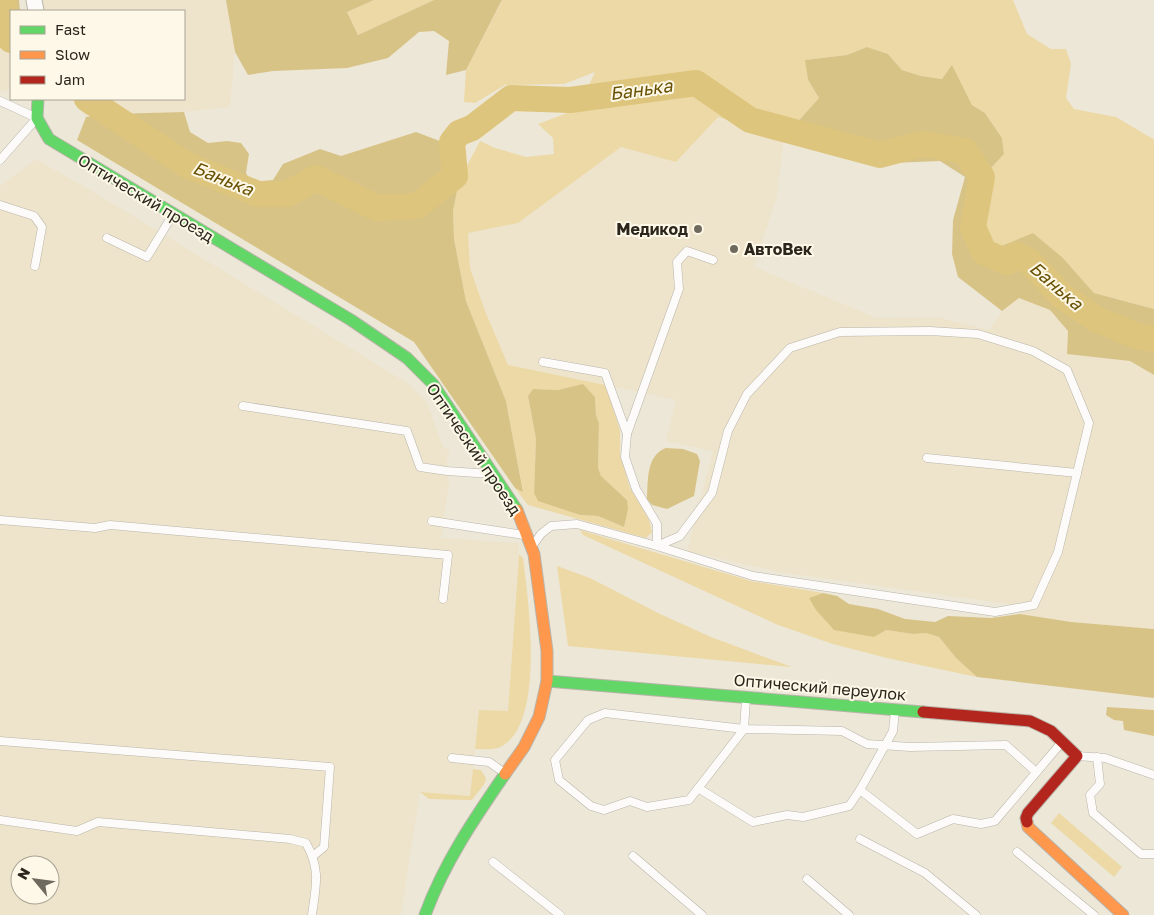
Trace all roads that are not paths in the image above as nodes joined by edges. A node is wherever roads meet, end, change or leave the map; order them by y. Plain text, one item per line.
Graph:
1 (38, 100) edge
2 (0, 101) edge
3 (37, 118) junction
4 (0, 160) edge
5 (0, 205) edge
6 (173, 214) junction
7 (107, 238) dead end
8 (713, 260) dead end
9 (35, 266) dead end
10 (543, 362) dead end
11 (242, 406) dead end
12 (627, 434) junction
13 (927, 458) dead end
14 (1077, 473) junction
15 (493, 474) junction
16 (0, 520) edge
17 (432, 521) dead end
18 (530, 541) junction
19 (657, 546) junction
20 (444, 600) dead end
21 (547, 681) junction
22 (746, 697) junction
23 (895, 710) junction
24 (744, 729) junction
25 (0, 741) edge
26 (1062, 742) junction
27 (885, 745) junction
28 (1078, 756) junction
29 (1098, 757) junction
30 (452, 758) dead end
31 (1036, 772) junction
32 (506, 774) junction
33 (1154, 775) edge
34 (698, 788) junction
35 (860, 790) junction
36 (0, 820) edge
37 (860, 839) dead end
38 (1017, 852) dead end
39 (1154, 854) edge
40 (313, 856) junction
41 (632, 856) dead end
42 (493, 862) dead end
43 (808, 879) dead end
44 (312, 915) edge
45 (425, 915) edge
46 (560, 915) edge
47 (702, 915) edge
48 (849, 915) edge
49 (976, 915) edge
50 (1094, 915) edge
51 (1123, 915) edge

1 - 3 street
2 - 3 lane
3 - 4 lane
3 - 6 street, Оптический проезд
5 - 9 lane
6 - 7 lane
6 - 15 street, Оптический проезд
8 - 12 lane
10 - 12 lane
11 - 15 lane
12 - 19 lane
13 - 14 lane
14 - 19 lane
14 - 19 lane
15 - 18 street, Оптический проезд
16 - 20 lane
17 - 18 lane
18 - 19 lane
18 - 21 street, Оптический проезд
21 - 22 street, Оптический переулок
21 - 32 street, Оптический проезд
22 - 23 street, Оптический переулок
22 - 24 lane
23 - 26 street, Оптический переулок
23 - 27 lane
24 - 27 lane
24 - 34 lane
24 - 34 lane
25 - 40 lane
26 - 28 street, Оптический переулок
26 - 31 lane
27 - 31 lane
27 - 35 lane
28 - 29 lane
28 - 51 street
29 - 33 lane
29 - 39 lane
30 - 32 lane
31 - 35 lane
32 - 45 street, Оптический проезд
34 - 35 lane
36 - 40 lane
37 - 49 lane
38 - 50 lane
40 - 44 lane
41 - 47 lane
42 - 46 lane
43 - 48 lane

